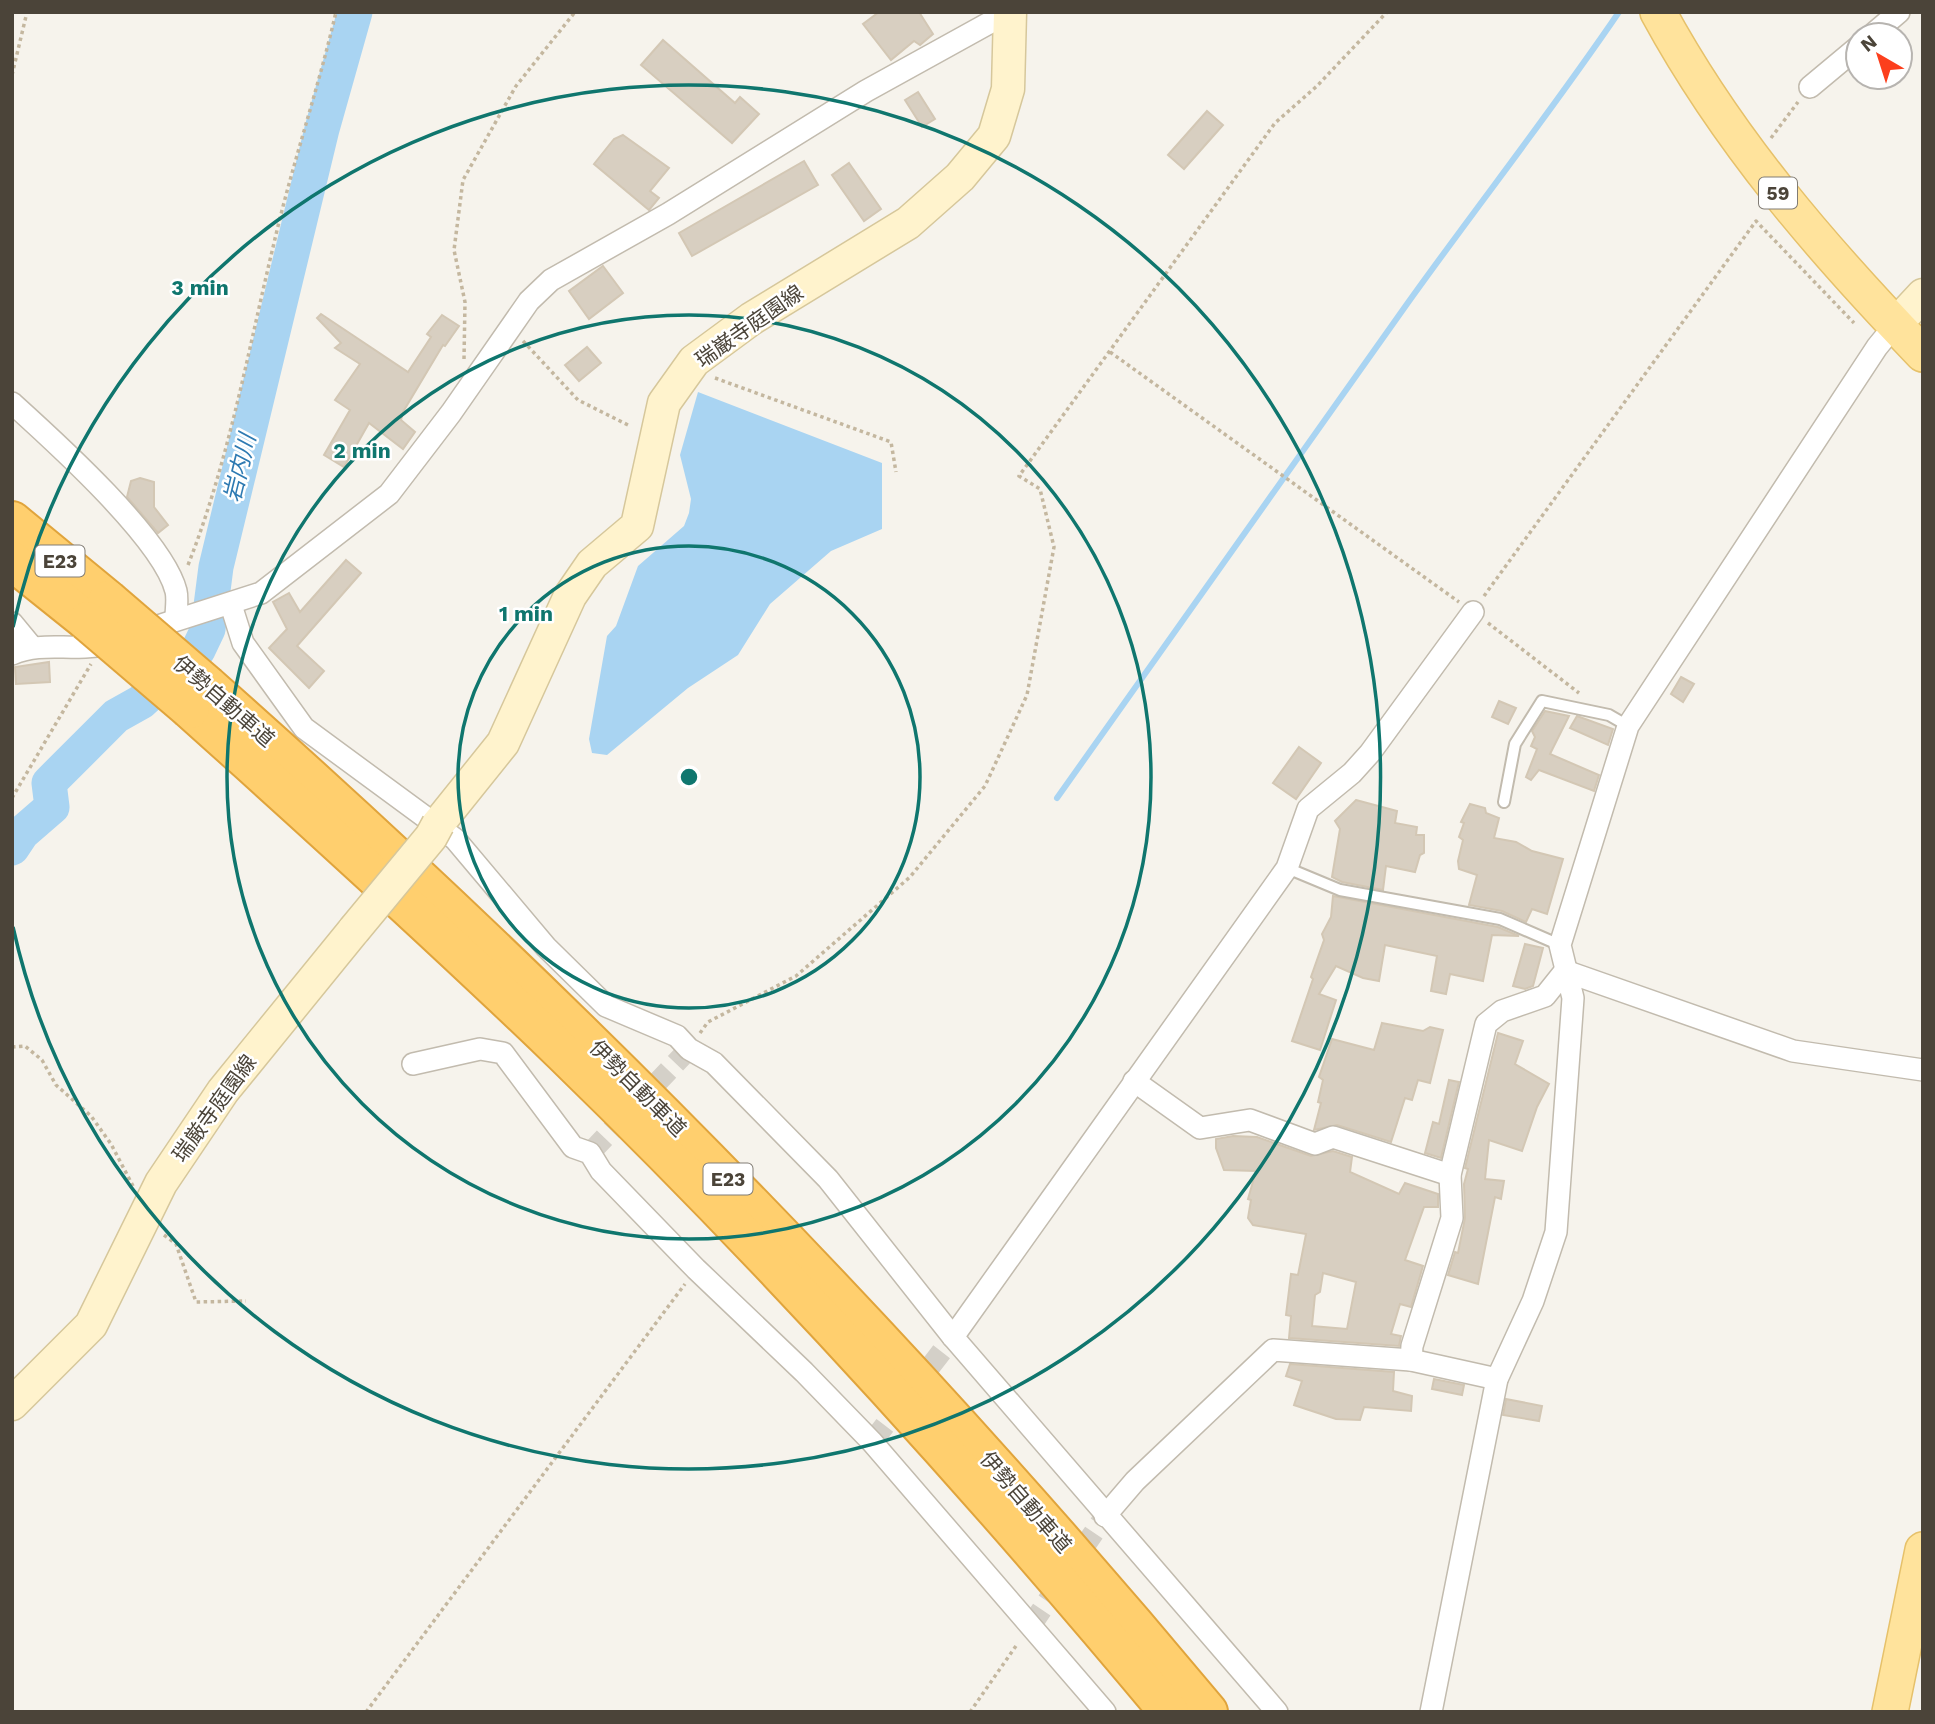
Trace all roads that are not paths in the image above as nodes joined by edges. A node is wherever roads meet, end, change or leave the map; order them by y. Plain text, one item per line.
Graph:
1 (1009, 12) edge
2 (1658, 12) edge
3 (1844, 59) edge
4 (1810, 87) road end
5 (1923, 295) edge
6 (1886, 336) junction
7 (1923, 354) edge
8 (12, 403) edge
9 (12, 521) edge
10 (12, 561) edge
11 (230, 604) junction
12 (1473, 612) road end
13 (176, 618) junction
14 (97, 622) junction
15 (12, 623) edge
16 (21, 650) edge
17 (199, 698) junction
18 (1628, 726) junction
19 (1504, 802) dead end
20 (438, 824) junction
21 (1287, 868) junction
22 (1560, 945) junction
23 (1565, 971) junction
24 (413, 1064) dead end
25 (1923, 1070) edge
26 (1134, 1081) junction
27 (1450, 1175) junction
28 (953, 1337) junction
29 (1411, 1360) junction
30 (1497, 1379) junction
31 (12, 1404) edge
32 (1105, 1516) junction
33 (1923, 1550) edge
34 (1105, 1712) edge
35 (1169, 1712) edge
36 (1208, 1712) edge
37 (1277, 1712) edge
38 (1431, 1712) edge
39 (1890, 1712) edge

1 - 11 street
1 - 20 main road, 瑞巌寺庭園線
2 - 6 main road, 59
3 - 4 street
5 - 6 main road
6 - 7 main road, 59
6 - 18 street
8 - 13 street
9 - 14 highway, 伊勢自動車道 / E23
10 - 14 highway, 伊勢自動車道 / E23
11 - 13 street
11 - 20 street
12 - 21 street
13 - 14 street
14 - 16 street
14 - 17 highway, 伊勢自動車道, bridge
15 - 16 street
17 - 35 highway, 伊勢自動車道 / E23
17 - 36 highway, 伊勢自動車道 / E23
18 - 19 lane
18 - 22 street
20 - 28 street
20 - 31 main road, 瑞厳寺庭園線, bridge
21 - 22 lane
21 - 26 street
22 - 23 street
23 - 25 street
23 - 27 street
23 - 30 street
24 - 34 street
26 - 27 street
26 - 28 street
27 - 29 street
28 - 32 street
29 - 30 street
29 - 32 street
30 - 38 street
32 - 37 street
33 - 39 main road

